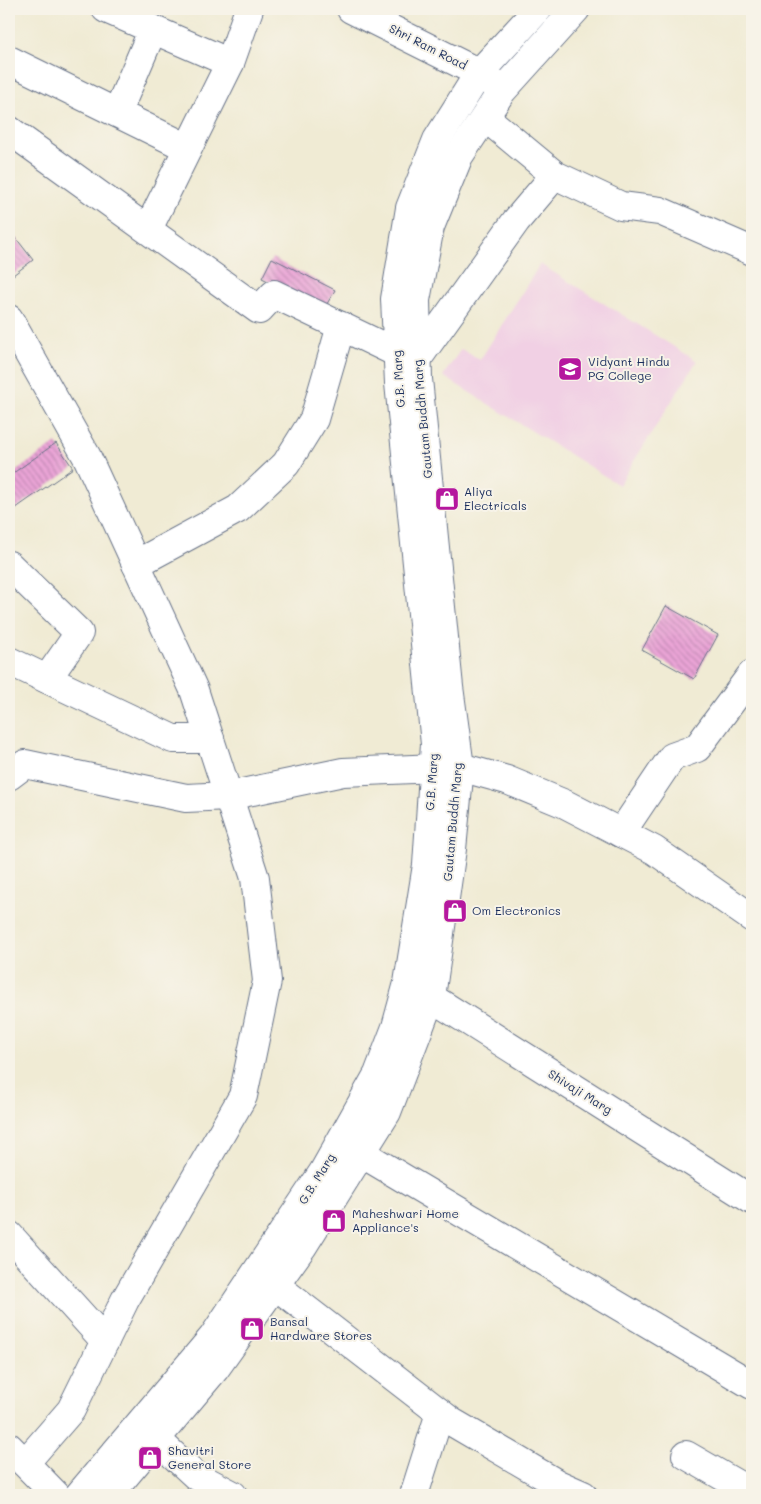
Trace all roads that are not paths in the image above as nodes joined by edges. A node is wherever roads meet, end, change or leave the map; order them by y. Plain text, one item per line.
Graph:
1 (106, 9) edge
2 (249, 9) edge
3 (538, 9) edge
4 (576, 9) edge
5 (361, 11) edge
6 (153, 29) junction
7 (9, 60) edge
8 (230, 63) junction
9 (479, 73) junction
10 (502, 91) junction
11 (117, 113) junction
12 (486, 118) junction
13 (9, 130) edge
14 (188, 148) junction
15 (555, 175) junction
16 (148, 229) junction
17 (752, 252) edge
18 (752, 270) edge
19 (9, 319) edge
20 (341, 326) junction
21 (407, 356) junction
22 (136, 564) junction
23 (9, 565) edge
24 (9, 661) edge
25 (752, 674) edge
26 (47, 679) junction
27 (210, 738) junction
28 (447, 768) junction
29 (9, 776) edge
30 (228, 796) junction
31 (621, 833) junction
32 (748, 906) edge
33 (408, 983) junction
34 (431, 997) junction
35 (361, 1153) junction
36 (752, 1200) edge
37 (9, 1235) edge
38 (276, 1285) junction
39 (104, 1341) junction
40 (752, 1385) edge
41 (440, 1413) junction
42 (156, 1439) junction
43 (17, 1455) edge
44 (686, 1456) dead end
45 (752, 1493) edge
46 (90, 1494) edge
47 (56, 1495) edge
48 (232, 1495) edge
49 (414, 1495) edge
50 (583, 1495) edge

1 - 6 street
2 - 8 street
3 - 9 street, G.B. Marg
4 - 10 street, Gautam Buddh Marg
5 - 9 street, Shri Ram Road
6 - 8 street
6 - 11 street
7 - 11 street
8 - 14 street
9 - 10 street, Shri Ram Road
9 - 21 street, G.B. Marg
10 - 12 street, Gautam Buddh Marg
11 - 14 street
12 - 15 street
12 - 21 street, Gautam Buddh Marg
13 - 16 street
14 - 16 street
15 - 17 street
15 - 21 street
16 - 20 street
17 - 18 street
19 - 22 street
20 - 21 street
20 - 22 street
21 - 28 street, Gautam Buddh Marg
22 - 27 street
23 - 26 street
24 - 26 street
25 - 31 street
26 - 27 street
27 - 30 street
28 - 30 street
28 - 31 street
28 - 33 street, G.B. Marg
28 - 34 street, Gautam Buddh Marg
29 - 30 street
30 - 39 street
31 - 32 street
33 - 34 street, Shivaji Marg
33 - 46 street, G.B. Marg
34 - 35 street, Gautam Buddh Marg
34 - 36 street, Shivaji Marg
35 - 38 street, Gautam Buddh Marg
35 - 40 street
37 - 39 street
38 - 41 street
38 - 42 street, Gautam Buddh Marg
39 - 43 street
41 - 49 street
41 - 50 street
42 - 46 street, Gautam Buddh Marg
42 - 48 street
43 - 47 street
44 - 45 street

